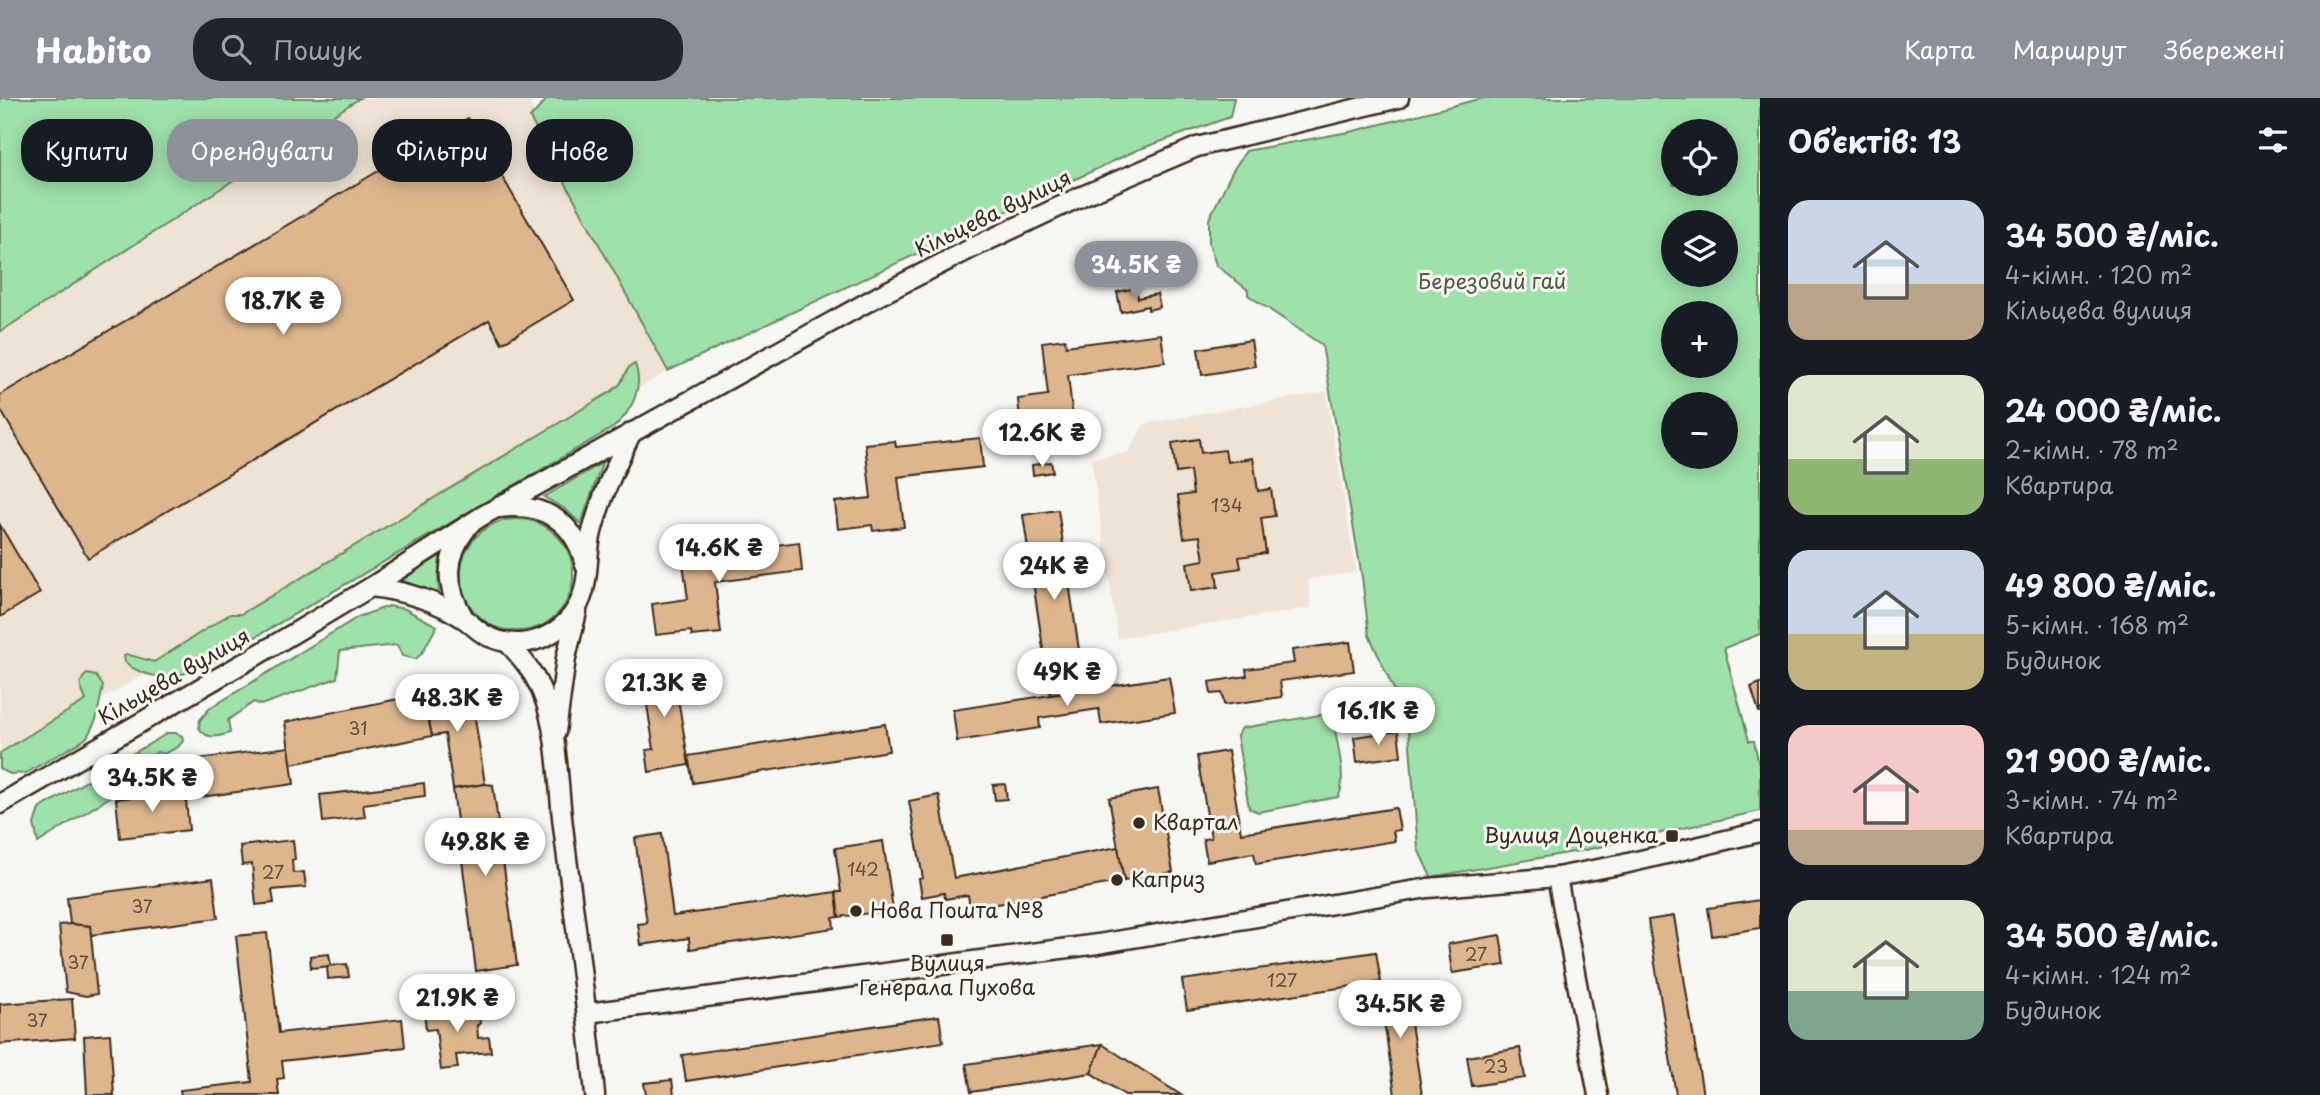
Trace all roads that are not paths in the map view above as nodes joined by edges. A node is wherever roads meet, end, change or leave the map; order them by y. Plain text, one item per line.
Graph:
1 (1399, 98) edge
2 (632, 432) junction
3 (482, 516) junction
4 (586, 569) junction
5 (371, 587) junction
6 (578, 607) junction
7 (464, 618) junction
8 (508, 643) junction
9 (555, 746) junction
10 (0, 804) edge
11 (1760, 832) edge
12 (1558, 877) junction
13 (588, 1013) junction
14 (595, 1095) edge
15 (1598, 1095) edge

1 - 2 main road, Кільцева вулиця
2 - 3 main road, Кільцева вулиця
2 - 4 main road
3 - 4 main road, Кільцева вулиця
3 - 5 main road, Кільцева вулиця
3 - 7 main road, Кільцева вулиця
4 - 6 main road
5 - 7 main road
5 - 10 main road, Кільцева вулиця
6 - 8 main road
6 - 9 main road
7 - 8 main road
8 - 9 main road
9 - 13 main road
11 - 12 main road
12 - 13 main road
12 - 15 main road
13 - 14 main road

